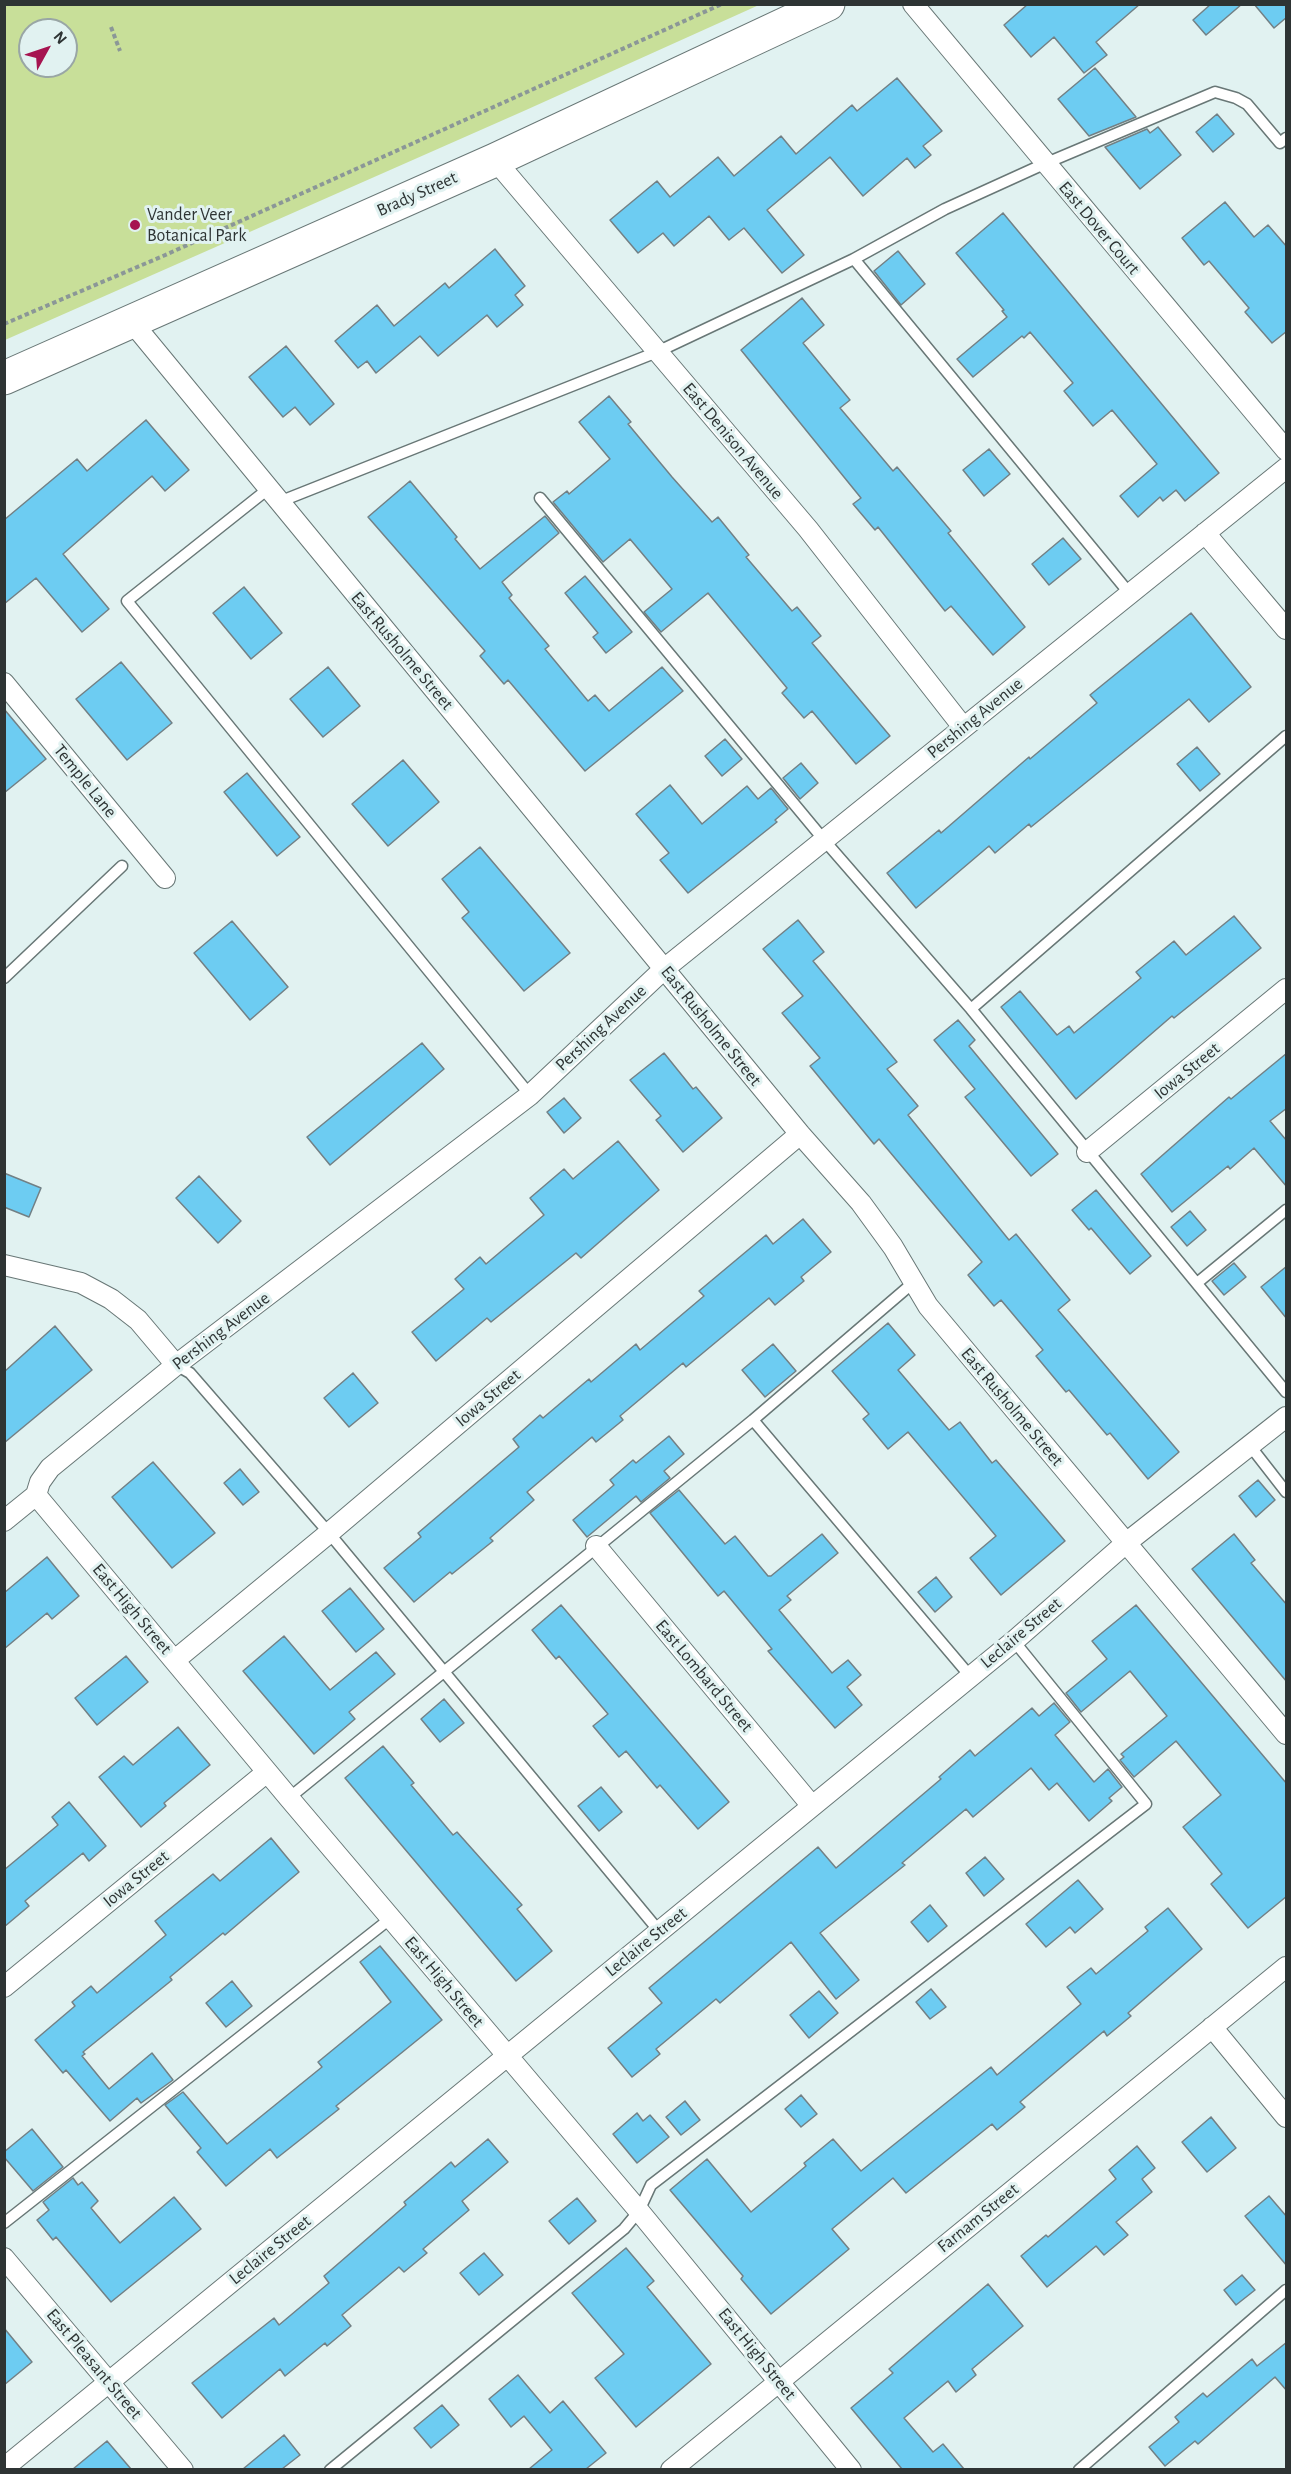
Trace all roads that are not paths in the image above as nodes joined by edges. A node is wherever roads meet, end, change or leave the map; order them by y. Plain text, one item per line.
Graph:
1 (828, 4) edge
2 (913, 4) edge
3 (1285, 144) edge
4 (495, 160) junction
5 (1044, 164) junction
6 (854, 259) junction
7 (131, 321) junction
8 (657, 352) junction
9 (4, 378) edge
10 (1287, 450) edge
11 (1287, 468) edge
12 (273, 495) junction
13 (540, 498) dead end
14 (1204, 533) junction
15 (1130, 594) junction
16 (1287, 629) edge
17 (4, 683) edge
18 (963, 727) junction
19 (1287, 736) edge
20 (824, 840) junction
21 (122, 866) dead end
22 (165, 879) dead end
23 (664, 969) junction
24 (4, 978) edge
25 (1287, 989) edge
26 (971, 1009) junction
27 (530, 1095) junction
28 (800, 1134) junction
29 (1087, 1152) junction
30 (1287, 1210) edge
31 (4, 1265) edge
32 (914, 1282) junction
33 (1197, 1283) junction
34 (176, 1365) junction
35 (1287, 1392) edge
36 (1287, 1417) edge
37 (753, 1420) junction
38 (1251, 1447) junction
39 (1287, 1492) edge
40 (36, 1495) junction
41 (4, 1521) edge
42 (329, 1533) junction
43 (1126, 1543) junction
44 (596, 1546) junction
45 (1014, 1641) junction
46 (175, 1660) junction
47 (444, 1672) junction
48 (970, 1676) junction
49 (1287, 1734) edge
50 (267, 1772) junction
51 (289, 1798) junction
52 (812, 1806) junction
53 (391, 1918) junction
54 (659, 1931) junction
55 (1287, 1966) edge
56 (4, 1987) edge
57 (1212, 2027) junction
58 (507, 2055) junction
59 (1287, 2117) edge
60 (639, 2211) junction
61 (4, 2223) edge
62 (4, 2258) edge
63 (1287, 2289) edge
64 (779, 2380) junction
65 (110, 2382) junction
66 (4, 2468) edge
67 (183, 2469) edge
68 (330, 2469) edge
69 (671, 2469) edge
70 (851, 2469) edge
71 (1078, 2469) edge

1 - 4 highway, Brady Street
2 - 5 street, East Dover Court
3 - 5 lane
4 - 7 highway, Brady Street
4 - 8 street, East Denison Avenue
5 - 6 lane
5 - 10 street, East Dover Court
6 - 8 lane
6 - 15 lane
7 - 9 highway, Brady Street
7 - 12 street, East Rusholme Street
8 - 12 lane
8 - 18 street, East Denison Avenue
11 - 14 street, Pershing Avenue
12 - 23 street, East Rusholme Street
12 - 27 lane
13 - 20 lane
14 - 15 street, Pershing Avenue
14 - 16 street
15 - 18 street, Pershing Avenue
17 - 22 street, Temple Lane
18 - 20 street, Pershing Avenue
19 - 26 lane
20 - 23 street, Pershing Avenue
20 - 26 lane
21 - 24 lane
23 - 27 street, Pershing Avenue
23 - 28 street, East Rusholme Street
25 - 29 street, Iowa Street
26 - 29 lane
27 - 34 street, Pershing Avenue
28 - 32 street, East Rusholme Street
28 - 42 street, Iowa Street
29 - 33 lane
30 - 33 lane
31 - 34 street
32 - 37 lane
32 - 43 street, East Rusholme Street
33 - 35 lane
34 - 40 street, Pershing Avenue
34 - 42 lane
36 - 38 street, Leclaire Street
37 - 44 lane
37 - 48 lane
38 - 39 lane
38 - 43 street, Leclaire Street
40 - 41 street, Pershing Avenue
40 - 46 street, East High Street
42 - 46 street, Iowa Street
42 - 47 lane
43 - 45 street, Leclaire Street
43 - 49 street, East Rusholme Street
44 - 47 lane
44 - 52 street, East Lombard Street
45 - 48 street, Leclaire Street
45 - 60 lane
46 - 50 street, East High Street
47 - 51 lane
47 - 54 lane
48 - 52 street, Leclaire Street
50 - 51 street, East High Street
50 - 56 street, Iowa Street
51 - 53 street, East High Street
52 - 54 street, Leclaire Street
53 - 58 street, East High Street
53 - 61 lane
54 - 58 street, Leclaire Street
55 - 57 street, Farnam Street
57 - 59 street
57 - 64 street, Farnam Street
58 - 60 street, East High Street
58 - 65 street, Leclaire Street
60 - 64 street, East High Street
60 - 68 lane
62 - 65 street, East Pleasant Street
63 - 71 lane
64 - 69 street, Farnam Street
64 - 70 street, East High Street
65 - 66 street, Leclaire Street
65 - 67 street, East Pleasant Street

